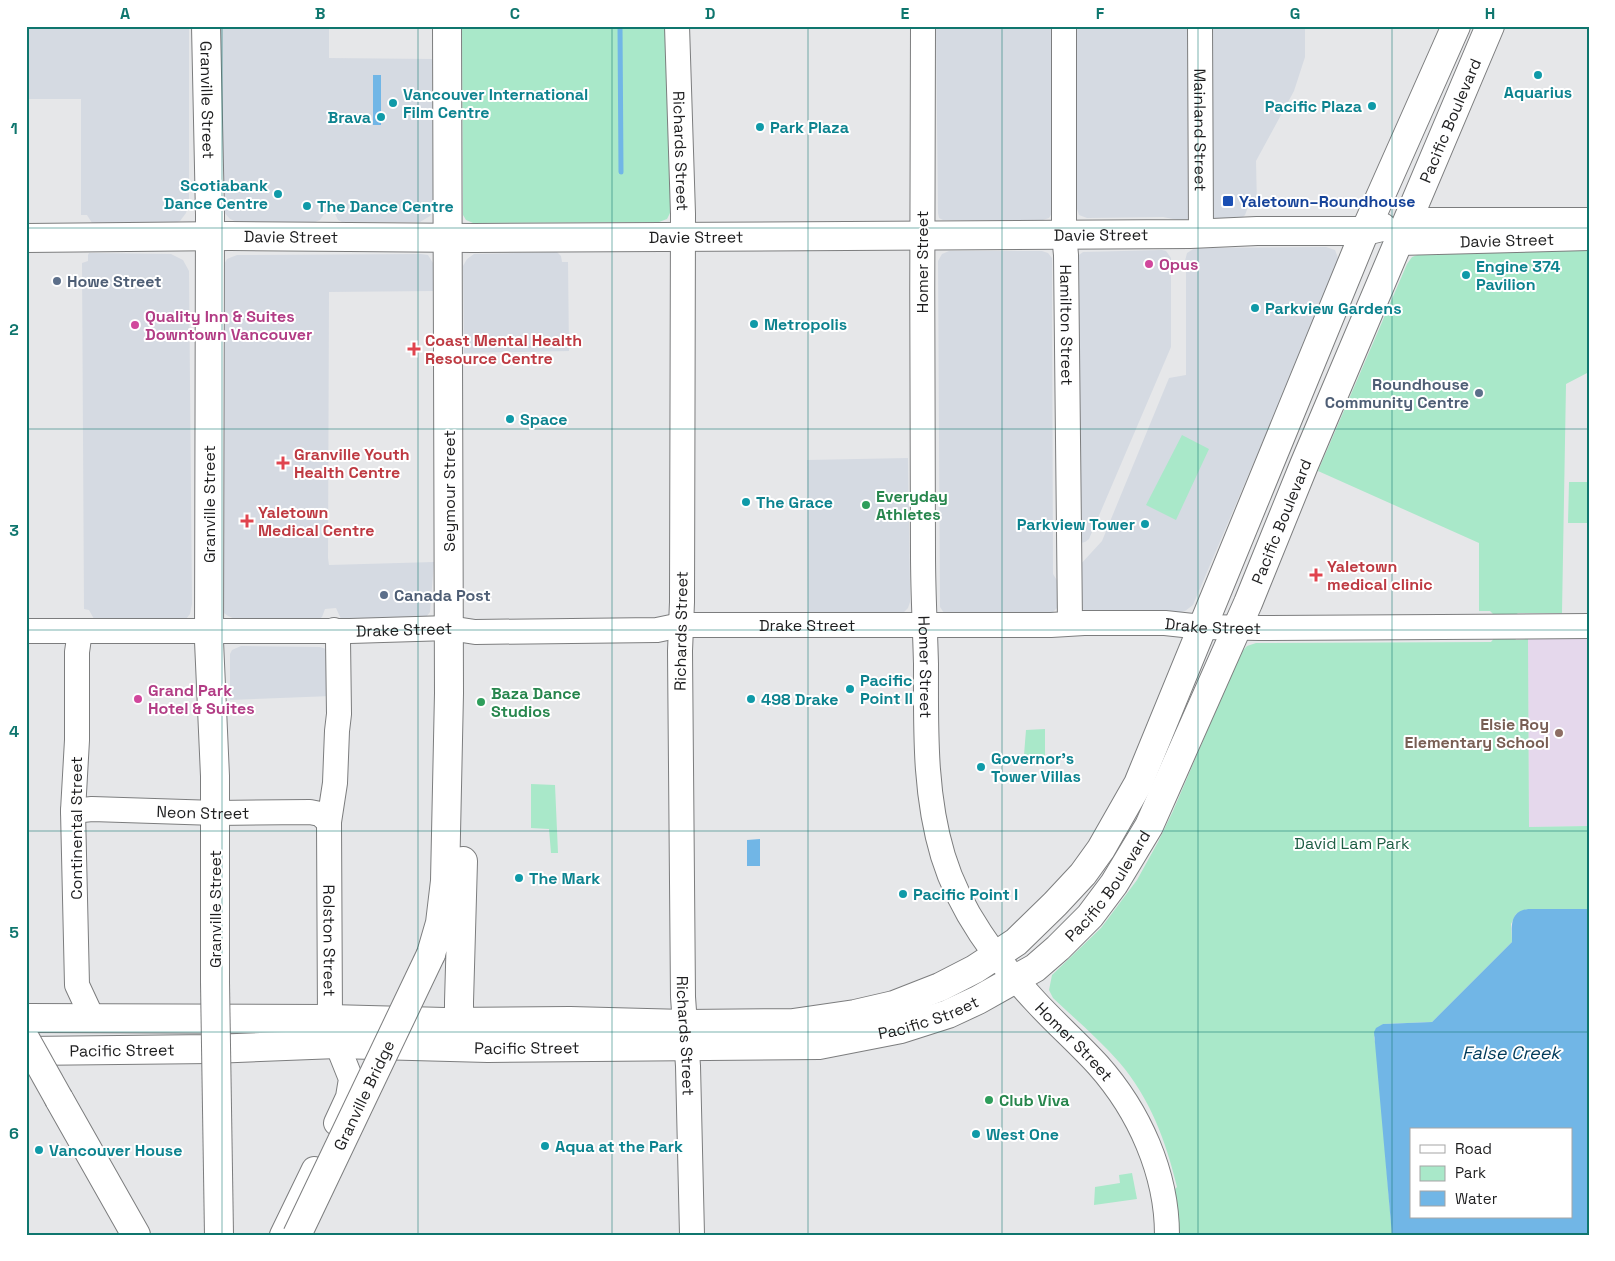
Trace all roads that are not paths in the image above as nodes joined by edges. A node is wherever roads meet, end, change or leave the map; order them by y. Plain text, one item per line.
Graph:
1 (206, 26) edge
2 (447, 26) edge
3 (677, 26) edge
4 (923, 26) edge
5 (1064, 26) edge
6 (1200, 26) edge
7 (1456, 26) edge
8 (1490, 26) edge
9 (1589, 220) edge
10 (1365, 231) junction
11 (1403, 231) junction
12 (922, 234) junction
13 (1064, 234) junction
14 (1201, 234) junction
15 (210, 236) junction
16 (683, 236) junction
17 (26, 238) edge
18 (448, 238) junction
19 (1589, 238) edge
20 (1070, 623) junction
21 (924, 624) junction
22 (681, 626) junction
23 (1589, 626) edge
24 (1202, 627) junction
25 (1237, 627) junction
26 (449, 628) junction
27 (334, 630) junction
28 (26, 631) edge
29 (80, 631) junction
30 (209, 631) junction
31 (449, 693) junction
32 (73, 811) junction
33 (216, 813) junction
34 (329, 822) junction
35 (431, 954) joint
36 (996, 956) junction
37 (1016, 979) junction
38 (26, 1018) edge
39 (96, 1018) junction
40 (333, 1031) junction
41 (459, 1034) junction
42 (686, 1035) junction
43 (26, 1040) edge
44 (212, 1049) junction
45 (26, 1051) edge
46 (55, 1052) junction
47 (136, 1235) edge
48 (148, 1235) edge
49 (214, 1235) edge
50 (219, 1235) edge
51 (282, 1235) edge
52 (297, 1235) edge
53 (692, 1235) edge
54 (1167, 1235) edge

1 - 15 main road, Granville Street
2 - 18 main road, Seymour Street
3 - 16 street, Richards Street
4 - 12 street, Homer Street
5 - 13 street, Hamilton Street
6 - 14 street, Mainland Street
7 - 10 main road, Pacific Boulevard
8 - 11 main road, Pacific Boulevard
9 - 11 street, Davie Street
10 - 11 main road, Davie Street
10 - 14 main road, Davie Street
10 - 24 main road, Pacific Boulevard
11 - 19 street, Davie Street
11 - 25 main road, Pacific Boulevard
12 - 13 main road, Davie Street
12 - 16 main road, Davie Street
12 - 21 street, Homer Street
13 - 14 main road, Davie Street
13 - 20 street, Hamilton Street
15 - 17 main road, Davie Street
15 - 18 main road, Davie Street
15 - 30 main road, Granville Street
16 - 18 main road, Davie Street
16 - 22 street, Richards Street
18 - 26 main road, Seymour Street
20 - 21 street, Drake Street
20 - 24 street, Drake Street
21 - 22 street, Drake Street
21 - 36 street, Homer Street
22 - 26 street, Drake Street
22 - 42 street, Richards Street
23 - 25 street, Drake Street
24 - 25 street, Drake Street
24 - 36 main road, Pacific Boulevard
25 - 37 main road, Pacific Boulevard
26 - 27 street, Drake Street
26 - 31 main road, Seymour Street
27 - 30 street, Drake Street
27 - 34 street, Rolston Street
28 - 29 street, Drake Street
29 - 30 street, Drake Street
29 - 32 street, Continental Street
30 - 33 main road, Granville Street
31 - 35 main road, Seymour Street
31 - 41 main road
32 - 33 street, Neon Street
32 - 39 street, Continental Street
33 - 34 street, Neon Street
33 - 50 main road, Granville Street, bridge
34 - 40 street, Rolston Street
35 - 52 main road, Granville Bridge, bridge
36 - 37 street, Homer Street
36 - 42 main road, Pacific Street
37 - 42 main road, Pacific Street
37 - 54 street, Homer Street
38 - 39 main road, Pacific Street
39 - 40 main road, Pacific Street
40 - 41 main road, Pacific Street
40 - 44 main road, Pacific Street
40 - 51 street, Rolston Street
41 - 42 main road, Pacific Street
42 - 53 street, Richards Street
43 - 47 main road, bridge
44 - 46 main road, Pacific Street
44 - 49 street
45 - 46 main road, Pacific Street
46 - 48 street

